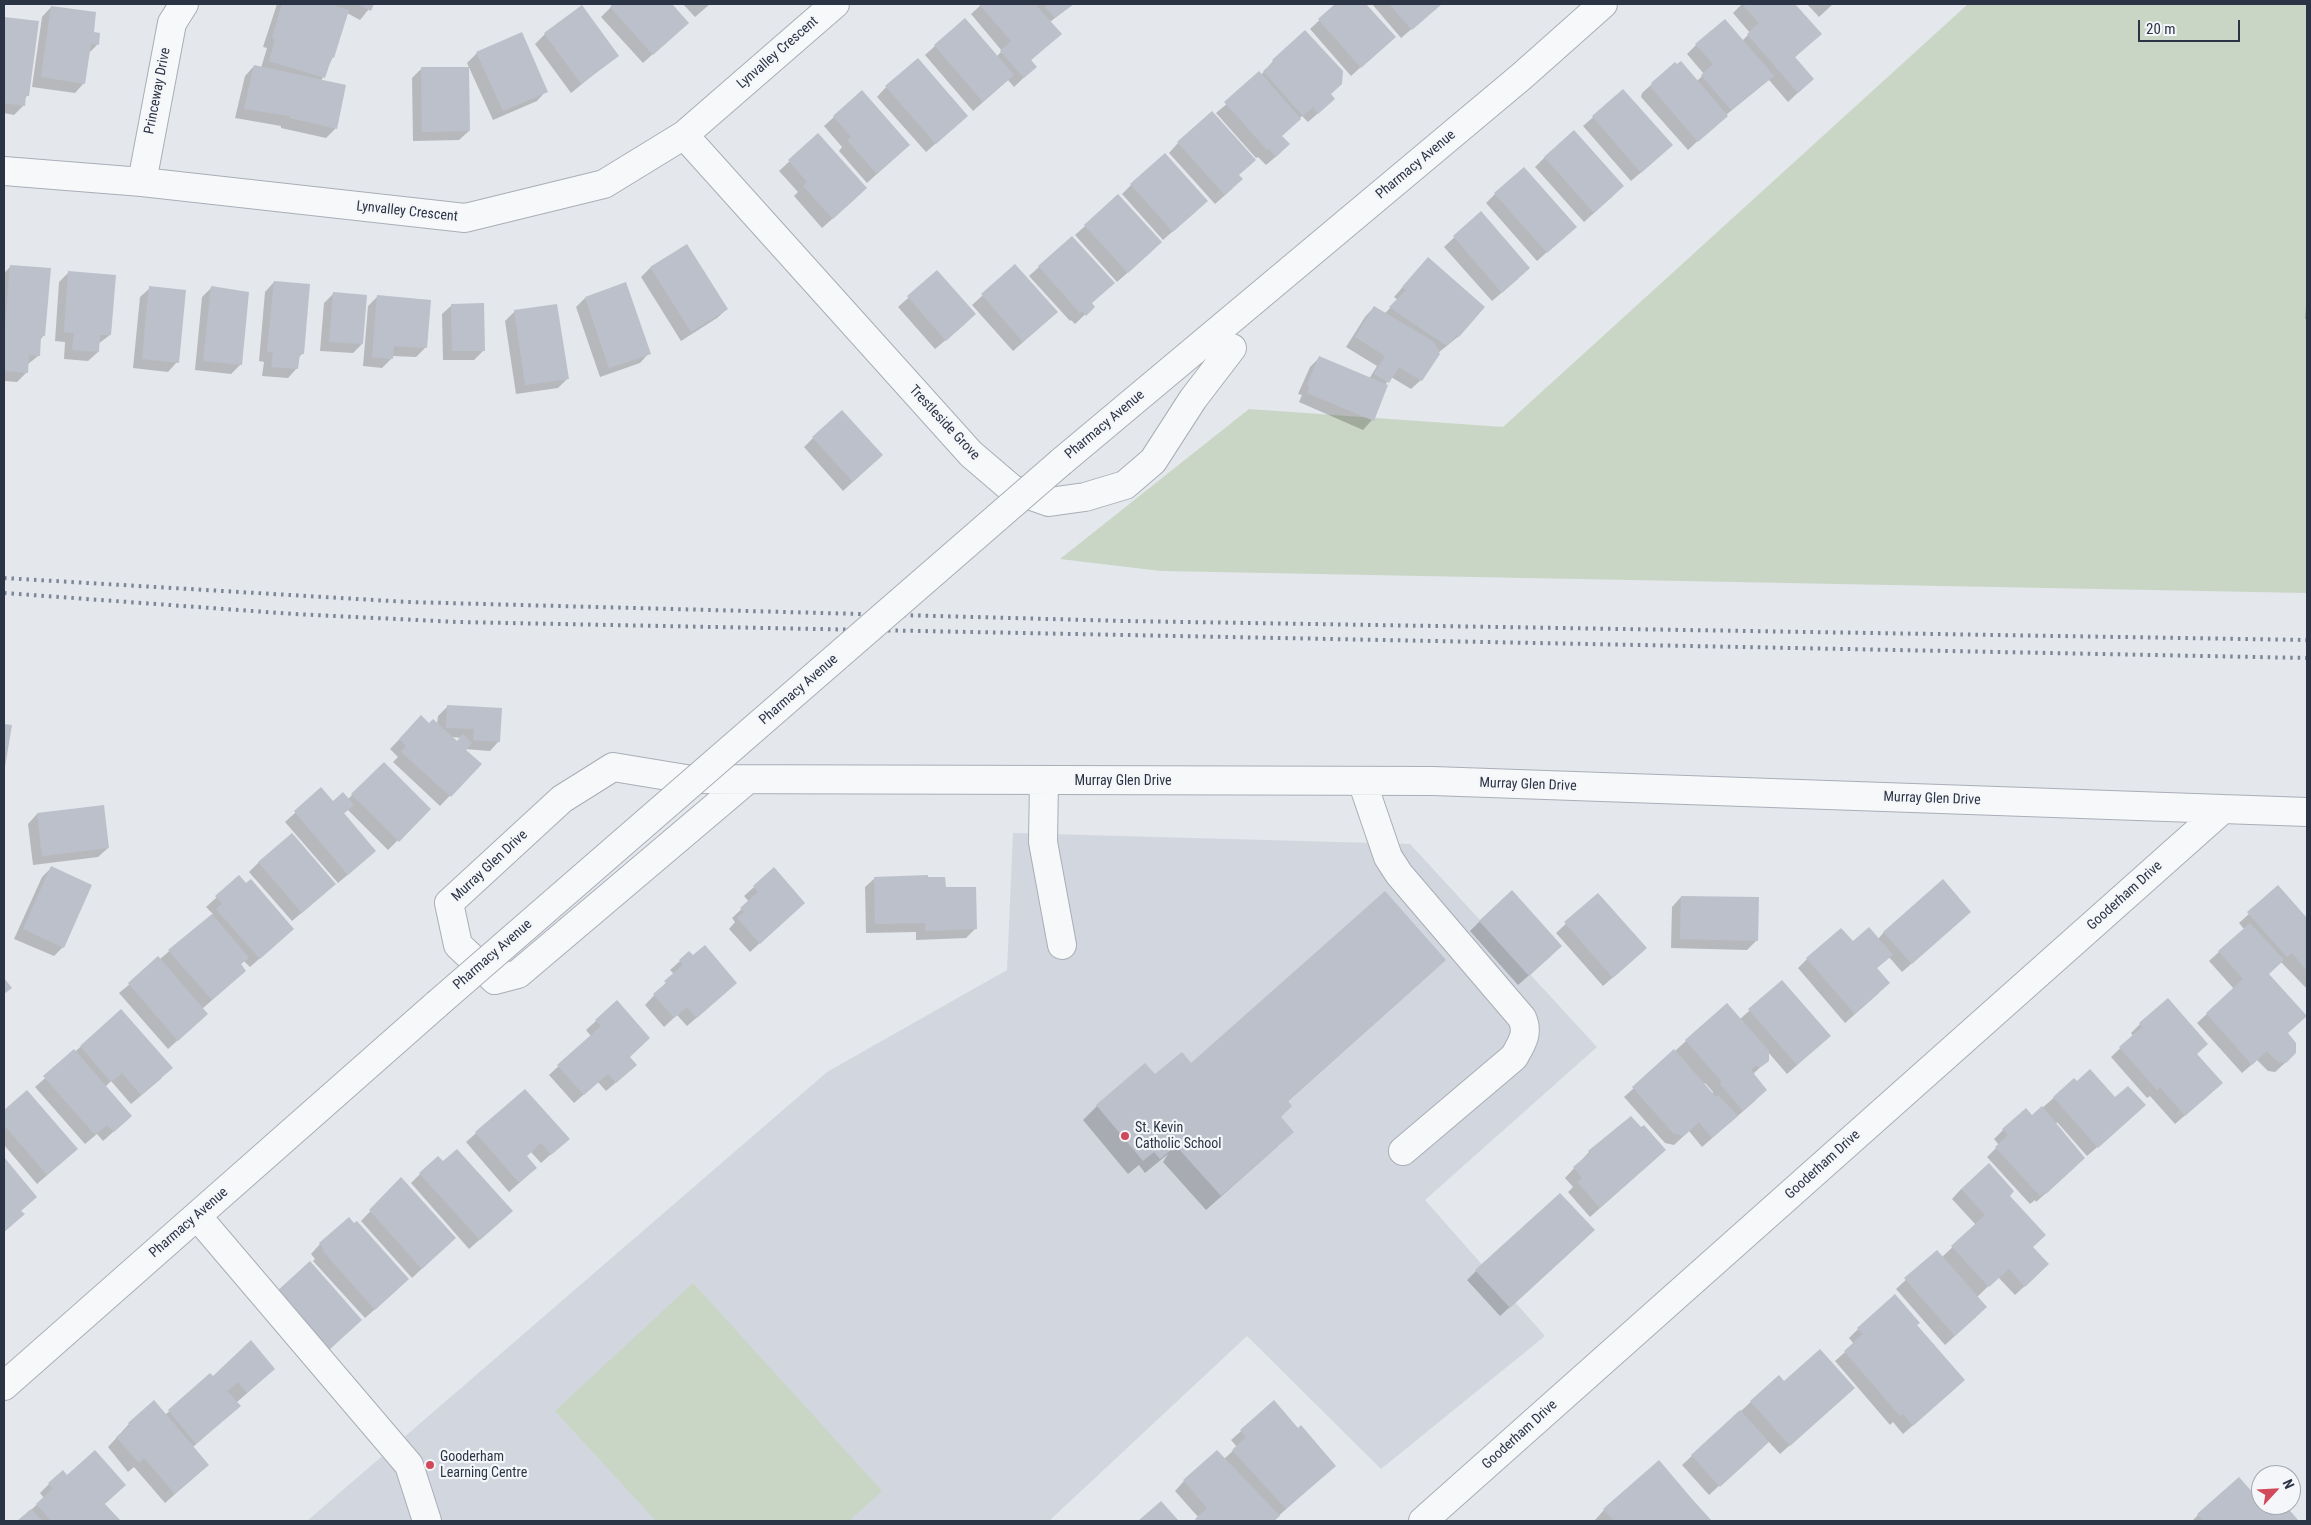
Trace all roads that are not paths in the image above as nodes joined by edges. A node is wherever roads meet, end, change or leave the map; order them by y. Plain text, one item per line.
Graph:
1 (184, 4) edge
2 (835, 4) edge
3 (1603, 4) edge
4 (684, 135) junction
5 (4, 171) edge
6 (142, 182) junction
7 (1232, 348) dead end
8 (747, 780) junction
9 (1044, 781) junction
10 (1362, 781) junction
11 (2222, 809) junction
12 (2307, 812) edge
13 (1062, 945) dead end
14 (1403, 1151) dead end
15 (197, 1216) junction
16 (4, 1386) edge
17 (427, 1521) edge
18 (1423, 1521) edge

1 - 6 street, Princeway Drive
2 - 4 street, Lynvalley Crescent
3 - 15 street, Pharmacy Avenue, bridge
4 - 6 street, Lynvalley Crescent
4 - 7 street, Trestleside Grove
5 - 6 street, Lynvalley Crescent
8 - 8 street, Murray Glen Drive
8 - 9 street, Murray Glen Drive
9 - 10 street, Murray Glen Drive
9 - 13 street
10 - 11 street, Murray Glen Drive
10 - 14 street
11 - 12 street, Murray Glen Drive
11 - 18 street, Gooderham Drive
15 - 16 street, Pharmacy Avenue
15 - 17 street

